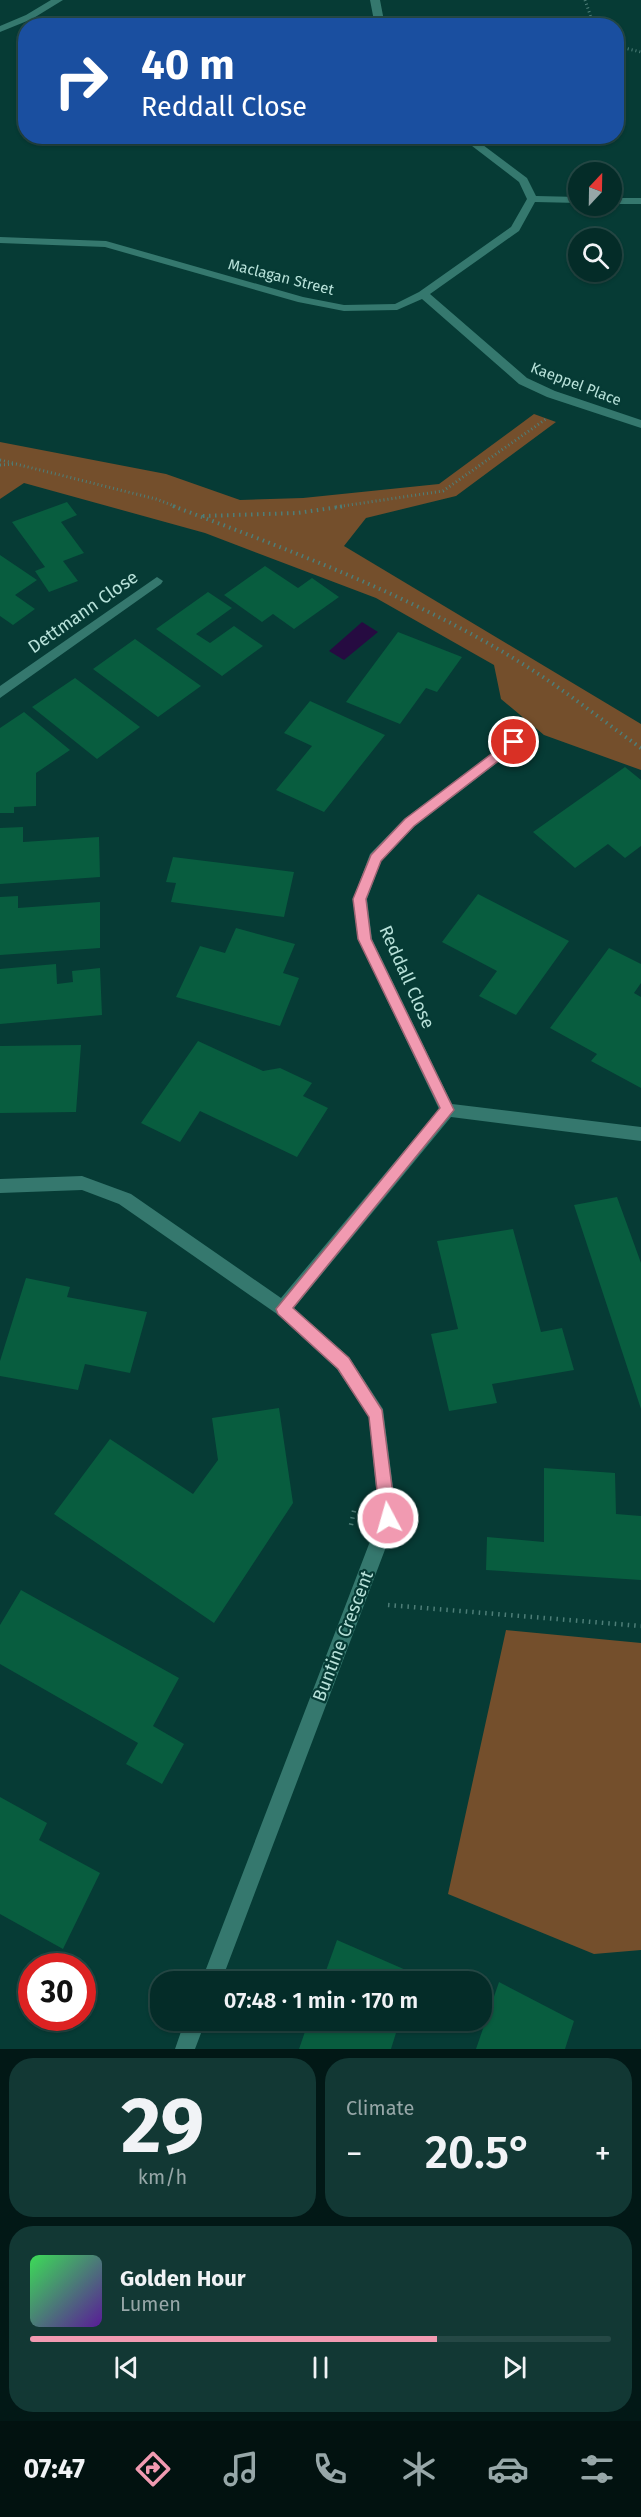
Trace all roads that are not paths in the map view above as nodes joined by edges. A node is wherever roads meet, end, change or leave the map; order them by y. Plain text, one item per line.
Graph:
1 (58, 0) edge
2 (375, 0) edge
3 (25, 18) edge
4 (378, 18) edge
5 (18, 21) edge
6 (0, 29) edge
7 (475, 144) edge
8 (532, 199) junction
9 (568, 200) edge
10 (622, 201) edge
11 (641, 201) edge
12 (0, 240) edge
13 (423, 294) junction
14 (641, 424) edge
15 (157, 581) dead end
16 (0, 693) edge
17 (514, 742) dead end
18 (447, 1110) junction
19 (641, 1134) edge
20 (0, 1186) edge
21 (283, 1309) junction
22 (215, 1971) edge
23 (192, 2031) edge
24 (185, 2049) edge

1 - 3 street
2 - 4 street
5 - 6 street
7 - 8 street
8 - 9 street
8 - 13 street, Maclagan Street
10 - 11 street
12 - 13 street, Maclagan Street
13 - 14 street, Kaeppel Place
15 - 16 street, Dettmann Close
17 - 18 street, Reddall Close
18 - 19 street
18 - 21 street
20 - 21 street, Buntine Crescent
21 - 22 street, Buntine Crescent
23 - 24 street

